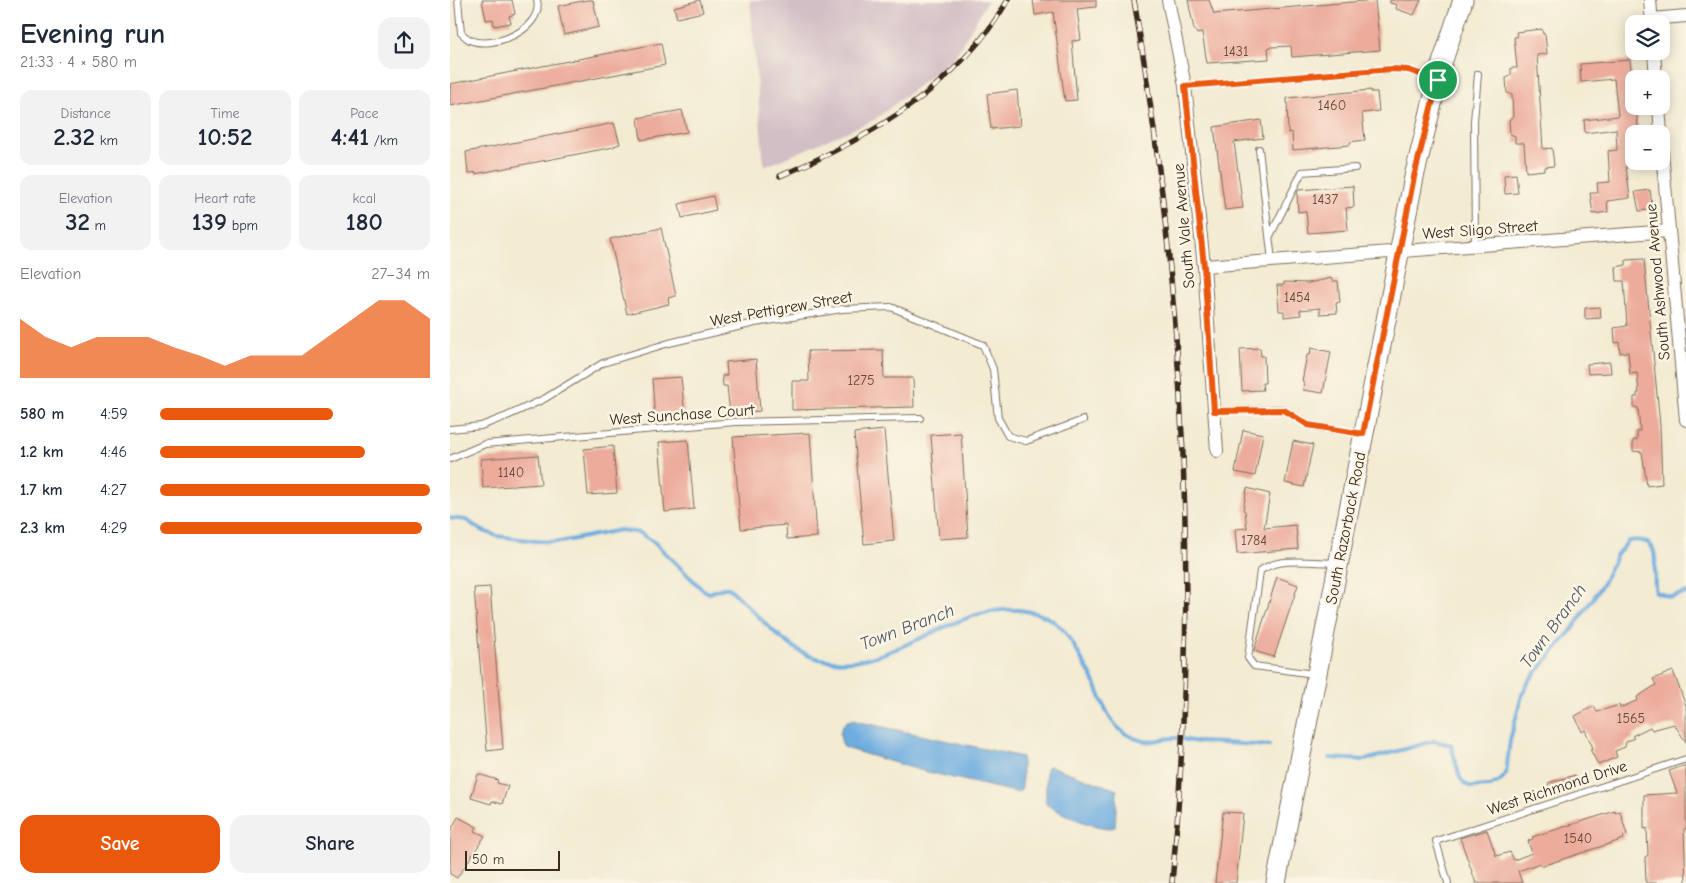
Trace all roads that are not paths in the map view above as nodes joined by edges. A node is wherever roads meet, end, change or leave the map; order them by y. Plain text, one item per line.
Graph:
1 (458, 0) edge
2 (537, 0) edge
3 (1168, 0) edge
4 (1463, 0) edge
5 (1650, 0) edge
6 (1651, 15) edge
7 (1686, 16) edge
8 (1670, 18) edge
9 (1478, 74) dead end
10 (1438, 80) junction
11 (1185, 86) junction
12 (1259, 149) dead end
13 (1355, 168) dead end
14 (1663, 170) edge
15 (1668, 231) junction
16 (1270, 236) junction
17 (1475, 245) junction
18 (1400, 252) junction
19 (1272, 261) junction
20 (1204, 266) junction
21 (1214, 411) junction
22 (920, 418) dead end
23 (1083, 420) dead end
24 (1686, 420) edge
25 (450, 430) edge
26 (1363, 434) junction
27 (1216, 451) dead end
28 (450, 459) edge
29 (1338, 563) junction
30 (1317, 674) junction
31 (1686, 759) edge
32 (1276, 883) edge
33 (1448, 883) edge

1 - 2 lane
3 - 11 street, South Vale Avenue
4 - 10 main road, South Razorback Road
5 - 6 street
7 - 8 street
9 - 17 lane
10 - 11 lane
10 - 18 main road, South Razorback Road
11 - 20 street, South Vale Avenue
12 - 16 lane
13 - 16 lane
14 - 15 street, South Ashwood Avenue
15 - 17 street, West Sligo Street
15 - 24 street, South Ashwood Avenue
16 - 19 lane
17 - 18 street, West Sligo Street
18 - 19 street, West Sligo Street
18 - 26 main road, South Razorback Road
19 - 20 street, West Sligo Street
20 - 21 street, South Vale Avenue
21 - 26 lane
21 - 27 street, South Vale Avenue
22 - 28 lane, West Sunchase Court
23 - 25 lane, West Pettigrew Street
26 - 29 main road, South Razorback Road
29 - 30 main road, South Razorback Road
29 - 30 lane
30 - 32 main road, South Razorback Road
31 - 33 lane, West Richmond Drive

